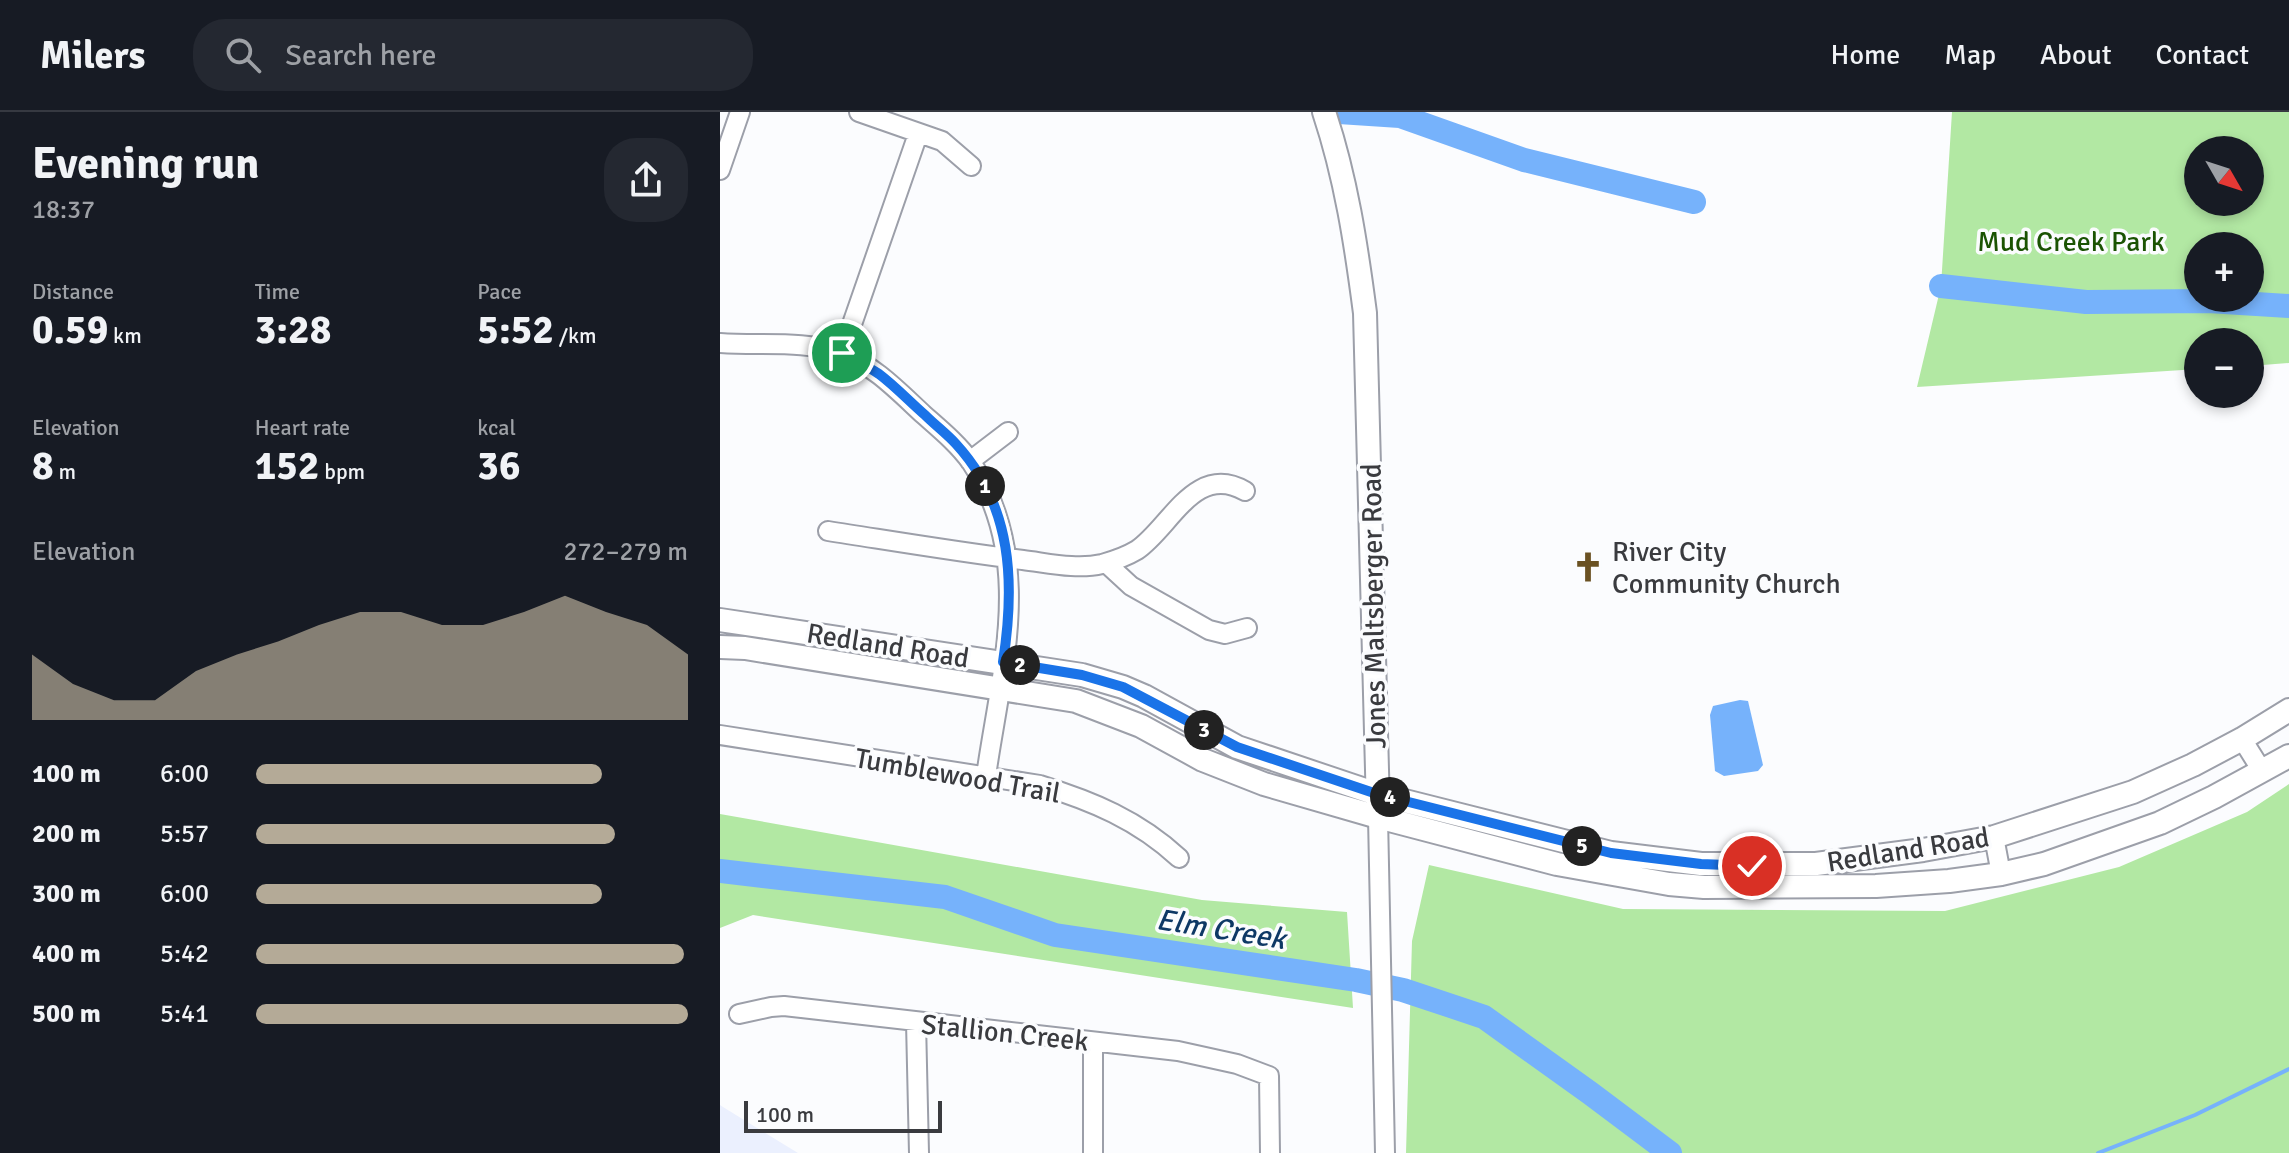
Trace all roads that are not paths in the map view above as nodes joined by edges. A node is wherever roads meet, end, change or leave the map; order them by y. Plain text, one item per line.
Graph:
1 (740, 112) edge
2 (859, 112) edge
3 (1324, 112) edge
4 (918, 134) junction
5 (971, 166) dead end
6 (720, 170) edge
7 (720, 343) edge
8 (842, 353) junction
9 (1008, 432) dead end
10 (970, 461) junction
11 (1245, 491) dead end
12 (828, 531) dead end
13 (1008, 558) junction
14 (1106, 563) junction
15 (720, 620) edge
16 (1247, 628) dead end
17 (720, 647) edge
18 (1003, 662) junction
19 (1082, 675) junction
20 (999, 688) junction
21 (1076, 701) junction
22 (2289, 710) edge
23 (720, 735) edge
24 (2242, 739) junction
25 (2289, 756) edge
26 (2262, 771) junction
27 (986, 776) junction
28 (1377, 794) junction
29 (1378, 817) junction
30 (1994, 837) junction
31 (1179, 858) dead end
32 (2001, 874) junction
33 (739, 1014) dead end
34 (916, 1022) junction
35 (1093, 1042) junction
36 (919, 1153) edge
37 (1093, 1153) edge
38 (1270, 1153) edge
39 (1385, 1153) edge

1 - 6 street
2 - 4 street
3 - 28 main road, Jones Maltsberger Road
4 - 5 street
4 - 8 street
7 - 8 street
8 - 10 street
9 - 10 street
10 - 13 street
11 - 14 street
12 - 13 street
13 - 14 street
13 - 18 street
14 - 16 street
15 - 18 main road, Redland Road
17 - 20 main road, Redland Road
18 - 19 main road, Redland Road
18 - 20 street
19 - 21 street
19 - 28 main road, Redland Road
20 - 21 main road, Redland Road
20 - 27 street
21 - 29 main road, Redland Road
22 - 24 main road, Redland Road
23 - 27 street, Tumblewood Trail
24 - 26 street
24 - 30 main road, Redland Road
25 - 26 main road, Redland Road
26 - 32 main road, Redland Road
27 - 31 street, Tumblewood Trail
28 - 29 main road, Jones Maltsberger Road
28 - 30 main road, Redland Road
29 - 32 main road, Redland Road
29 - 39 street, Jones Maltsberger Road
30 - 32 street
33 - 34 street, Stallion Creek
34 - 35 street, Stallion Creek
34 - 36 street
35 - 37 street
35 - 38 street, Stallion Creek

